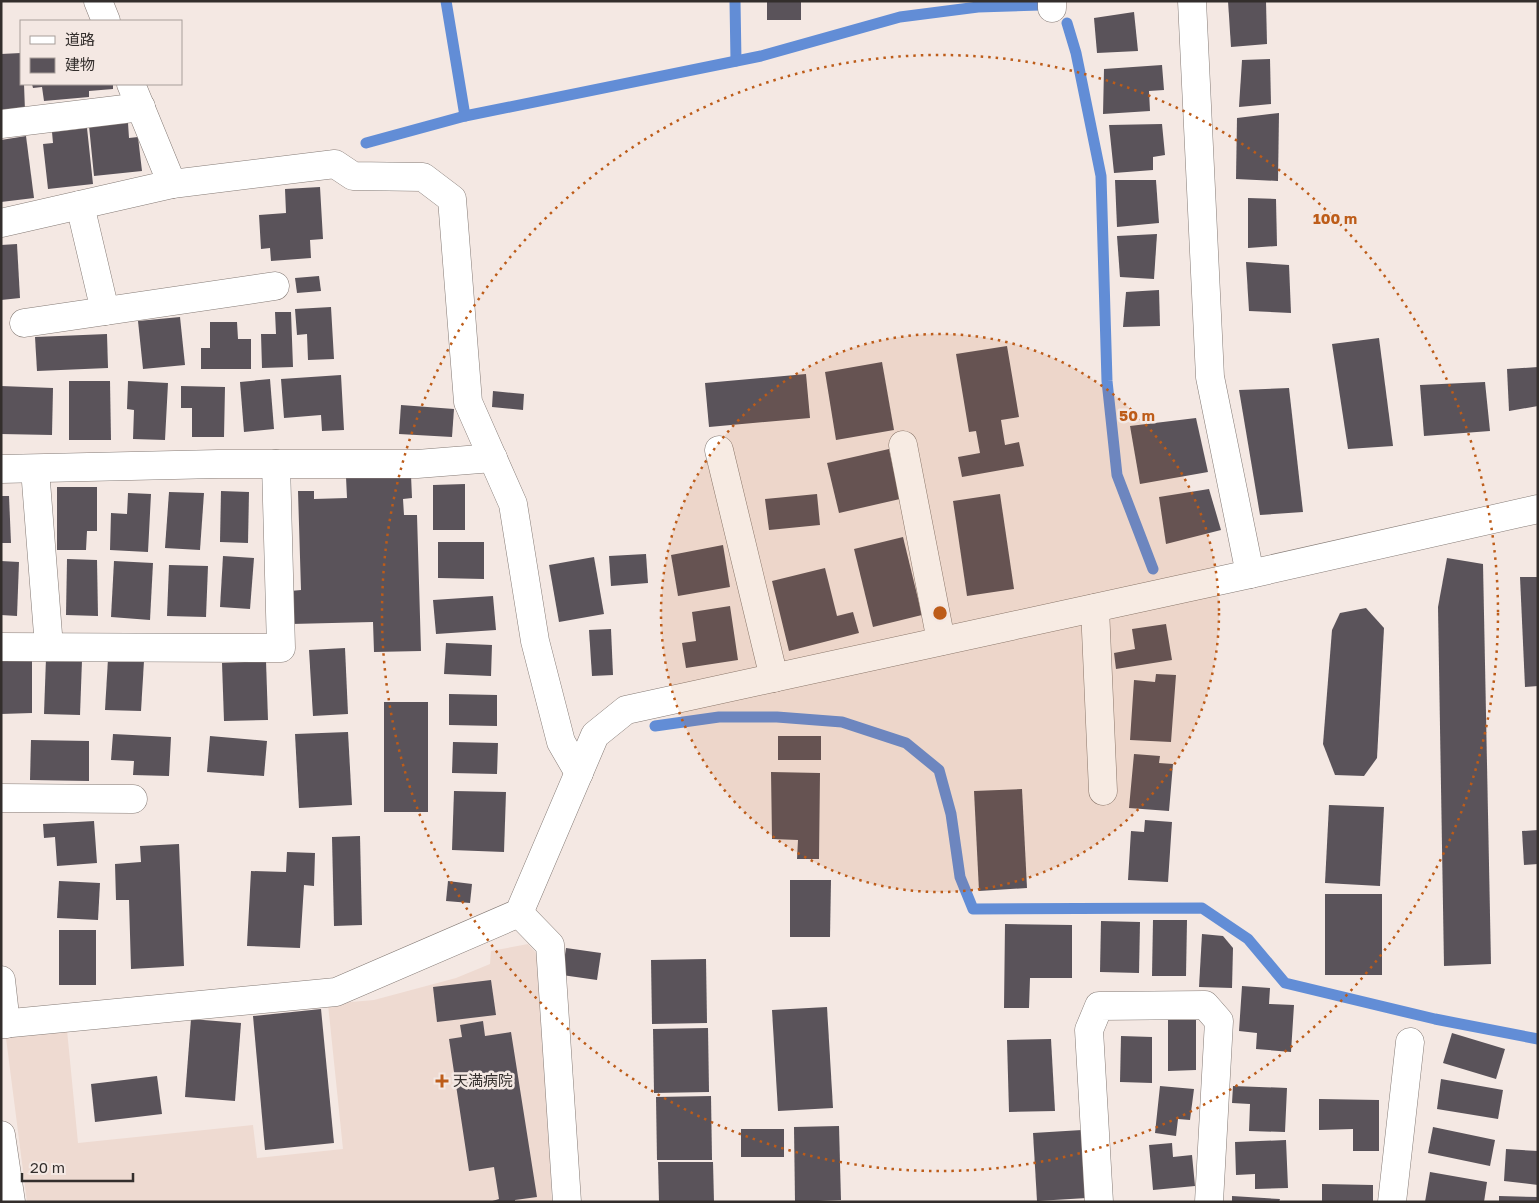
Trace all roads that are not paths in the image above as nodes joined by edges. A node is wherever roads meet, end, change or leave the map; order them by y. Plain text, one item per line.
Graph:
1 (98, 1) edge
2 (1192, 1) edge
3 (106, 20) edge
4 (136, 96) edge
5 (1, 124) edge
6 (172, 184) junction
7 (80, 205) junction
8 (1, 223) edge
9 (275, 286) dead end
10 (105, 311) junction
11 (24, 322) dead end
12 (902, 446) dead end
13 (720, 450) dead end
14 (493, 458) junction
15 (276, 464) junction
16 (36, 469) junction
17 (1, 470) edge
18 (1538, 509) edge
19 (1250, 574) junction
20 (1095, 608) junction
21 (941, 641) junction
22 (1, 647) edge
23 (49, 647) junction
24 (774, 678) junction
25 (578, 773) junction
26 (1102, 791) dead end
27 (1, 798) edge
28 (134, 799) dead end
29 (519, 913) junction
30 (1, 980) edge
31 (4, 1024) edge
32 (1410, 1042) dead end
33 (1, 1135) edge
34 (11, 1202) edge
35 (567, 1202) edge
36 (1099, 1202) edge
37 (1209, 1202) edge
38 (1392, 1202) edge

1 - 3 street
2 - 19 street
4 - 5 street
4 - 6 street
6 - 7 street
6 - 14 street
7 - 8 street
7 - 10 street
9 - 10 street
10 - 11 street
12 - 21 street
13 - 24 street
14 - 15 street
14 - 25 street
15 - 16 street
15 - 23 street
16 - 17 street
16 - 23 street
18 - 19 street
19 - 20 street
20 - 21 street
20 - 26 street
21 - 24 street
22 - 23 street
24 - 25 street
25 - 29 street
27 - 28 street
29 - 31 street
29 - 35 street
30 - 31 street
32 - 38 street
33 - 34 street
36 - 37 street

